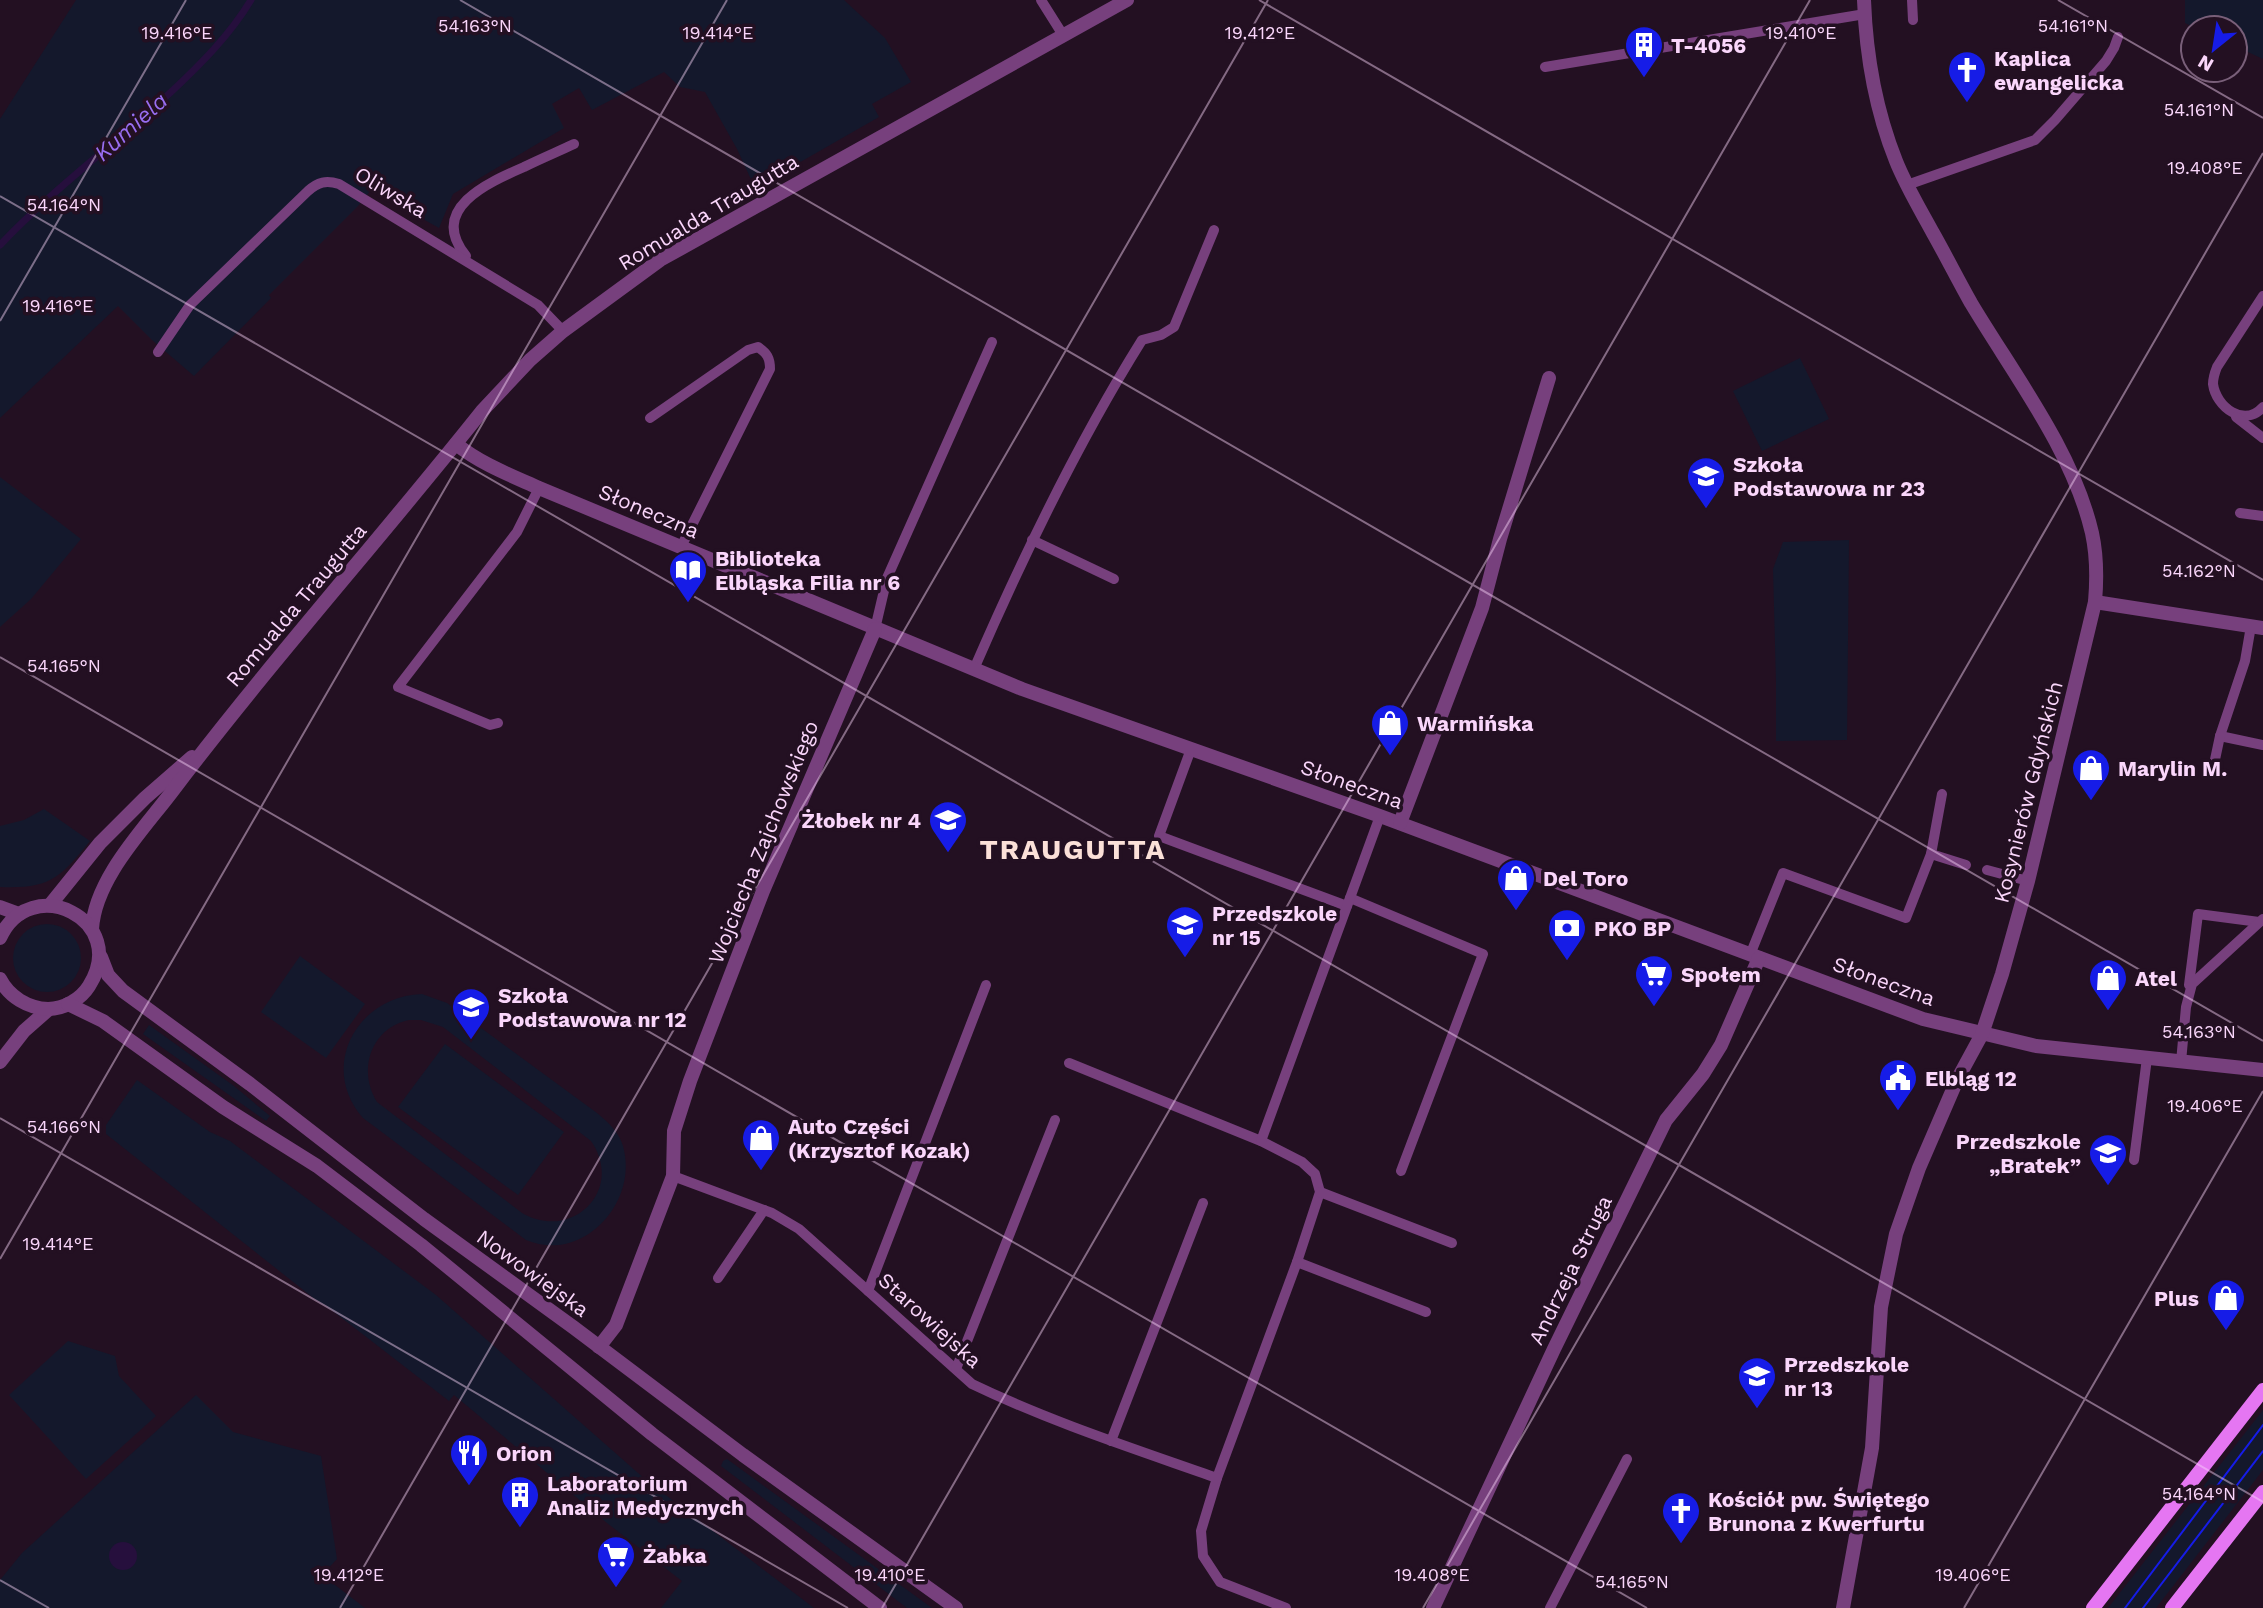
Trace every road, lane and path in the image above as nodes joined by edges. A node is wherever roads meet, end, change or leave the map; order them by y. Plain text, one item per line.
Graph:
1 (1041, 0) edge
2 (1127, 0) edge
3 (1912, 0) edge
4 (1865, 7) edge
5 (1913, 20) dead end
6 (1063, 35) junction
7 (2118, 37) dead end
8 (1545, 67) dead end
9 (573, 144) dead end
10 (1907, 185) junction
11 (1214, 230) dead end
12 (471, 263) junction
13 (2263, 296) edge
14 (563, 331) junction
15 (992, 342) dead end
16 (158, 352) dead end
17 (1549, 377) dead end
18 (2228, 410) junction
19 (2260, 410) edge
20 (650, 418) dead end
21 (2261, 437) edge
22 (456, 444) junction
23 (539, 488) junction
24 (2239, 513) dead end
25 (2263, 516) edge
26 (1032, 540) junction
27 (681, 547) junction
28 (1114, 579) dead end
29 (2095, 602) junction
30 (2257, 627) edge
31 (875, 629) junction
32 (974, 669) junction
33 (498, 723) dead end
34 (2220, 736) junction
35 (214, 737) junction
36 (2263, 745) edge
37 (1191, 749) junction
38 (2213, 769) dead end
39 (1942, 794) dead end
40 (1380, 816) junction
41 (1400, 823) junction
42 (1931, 854) junction
43 (1966, 865) dead end
44 (1987, 870) dead end
45 (2028, 881) junction
46 (1349, 902) junction
47 (50, 905) junction
48 (0, 907) edge
49 (19, 914) junction
50 (2261, 920) edge
51 (92, 929) junction
52 (0, 938) edge
53 (101, 957) junction
54 (1755, 957) junction
55 (1, 984) edge
56 (986, 985) dead end
57 (2188, 991) junction
58 (68, 1004) junction
59 (49, 1009) junction
60 (1982, 1034) junction
61 (2147, 1058) junction
62 (0, 1062) edge
63 (2181, 1062) junction
64 (1069, 1063) dead end
65 (2263, 1070) edge
66 (1055, 1120) dead end
67 (1261, 1141) junction
68 (2134, 1160) dead end
69 (1401, 1171) dead end
70 (673, 1175) junction
71 (1320, 1192) junction
72 (1203, 1203) dead end
73 (764, 1210) junction
74 (1452, 1243) dead end
75 (1297, 1262) junction
76 (718, 1278) dead end
77 (868, 1291) junction
78 (1426, 1312) dead end
79 (599, 1347) junction
80 (957, 1369) junction
81 (2263, 1390) edge
82 (1111, 1441) junction
83 (1627, 1459) dead end
84 (1217, 1478) junction
85 (2263, 1492) edge
86 (880, 1608) edge
87 (956, 1608) edge
88 (1286, 1608) edge
89 (1433, 1608) edge
90 (1550, 1608) edge
91 (1843, 1608) edge
92 (2092, 1608) edge
93 (2172, 1608) edge

1 - 6 lane
2 - 6 street, Romualda Traugutta
3 - 5 lane
4 - 8 lane, Kosynierów Gdyńskich
4 - 10 street, Kosynierów Gdyńskich
6 - 14 street, Romualda Traugutta
7 - 10 lane
9 - 12 lane
10 - 29 street, Kosynierów Gdyńskich
11 - 26 lane
12 - 14 lane, Oliwska
12 - 16 lane, Oliwska
13 - 18 lane
14 - 22 street, Romualda Traugutta
15 - 31 lane
17 - 41 street
18 - 19 lane
18 - 21 lane
19 - 21 lane
20 - 27 lane
22 - 23 street, Słoneczna
22 - 35 street, Romualda Traugutta
23 - 27 street, Słoneczna
23 - 33 lane
24 - 25 lane
26 - 28 lane
26 - 32 lane
27 - 31 street, Słoneczna
29 - 30 street
29 - 45 street, Kosynierów Gdyńskich
30 - 34 lane
31 - 32 street, Słoneczna
31 - 70 street, Wojciecha Zajchowskiego
32 - 37 street, Słoneczna
34 - 36 lane
34 - 38 lane
35 - 47 street, Romualda Traugutta
35 - 51 street, Romualda Traugutta
37 - 40 street, Słoneczna
37 - 46 lane
39 - 42 lane
40 - 41 street, Słoneczna
40 - 46 lane
41 - 54 street, Słoneczna
42 - 43 lane
42 - 54 lane
44 - 45 lane
45 - 60 street, Kosynierów Gdyńskich
46 - 67 lane
46 - 69 lane
47 - 49 street
47 - 51 street
48 - 49 street
49 - 52 street
50 - 57 lane
50 - 57 lane
51 - 53 street, Nowowiejska
53 - 58 street
53 - 79 street, Nowowiejska
54 - 60 street, Słoneczna
54 - 89 street, Andrzeja Struga
55 - 59 street
56 - 77 lane
57 - 63 lane
58 - 59 street
58 - 86 street
59 - 62 street
60 - 61 street, Słoneczna
60 - 91 street, Kosynierów Gdyńskich
61 - 63 street, Słoneczna
61 - 68 lane
63 - 65 street, Słoneczna
64 - 67 lane
66 - 80 lane
67 - 71 lane
70 - 73 lane, Starowiejska
70 - 79 street, Wojciecha Zajchowskiego
71 - 74 lane
71 - 75 lane
72 - 82 lane
73 - 76 lane
73 - 77 lane, Starowiejska
75 - 78 lane
75 - 84 lane
77 - 80 lane, Starowiejska
79 - 87 street, Nowowiejska
80 - 82 lane, Starowiejska
81 - 92 main road
82 - 84 lane, Starowiejska
83 - 90 lane
84 - 88 lane
85 - 93 main road

